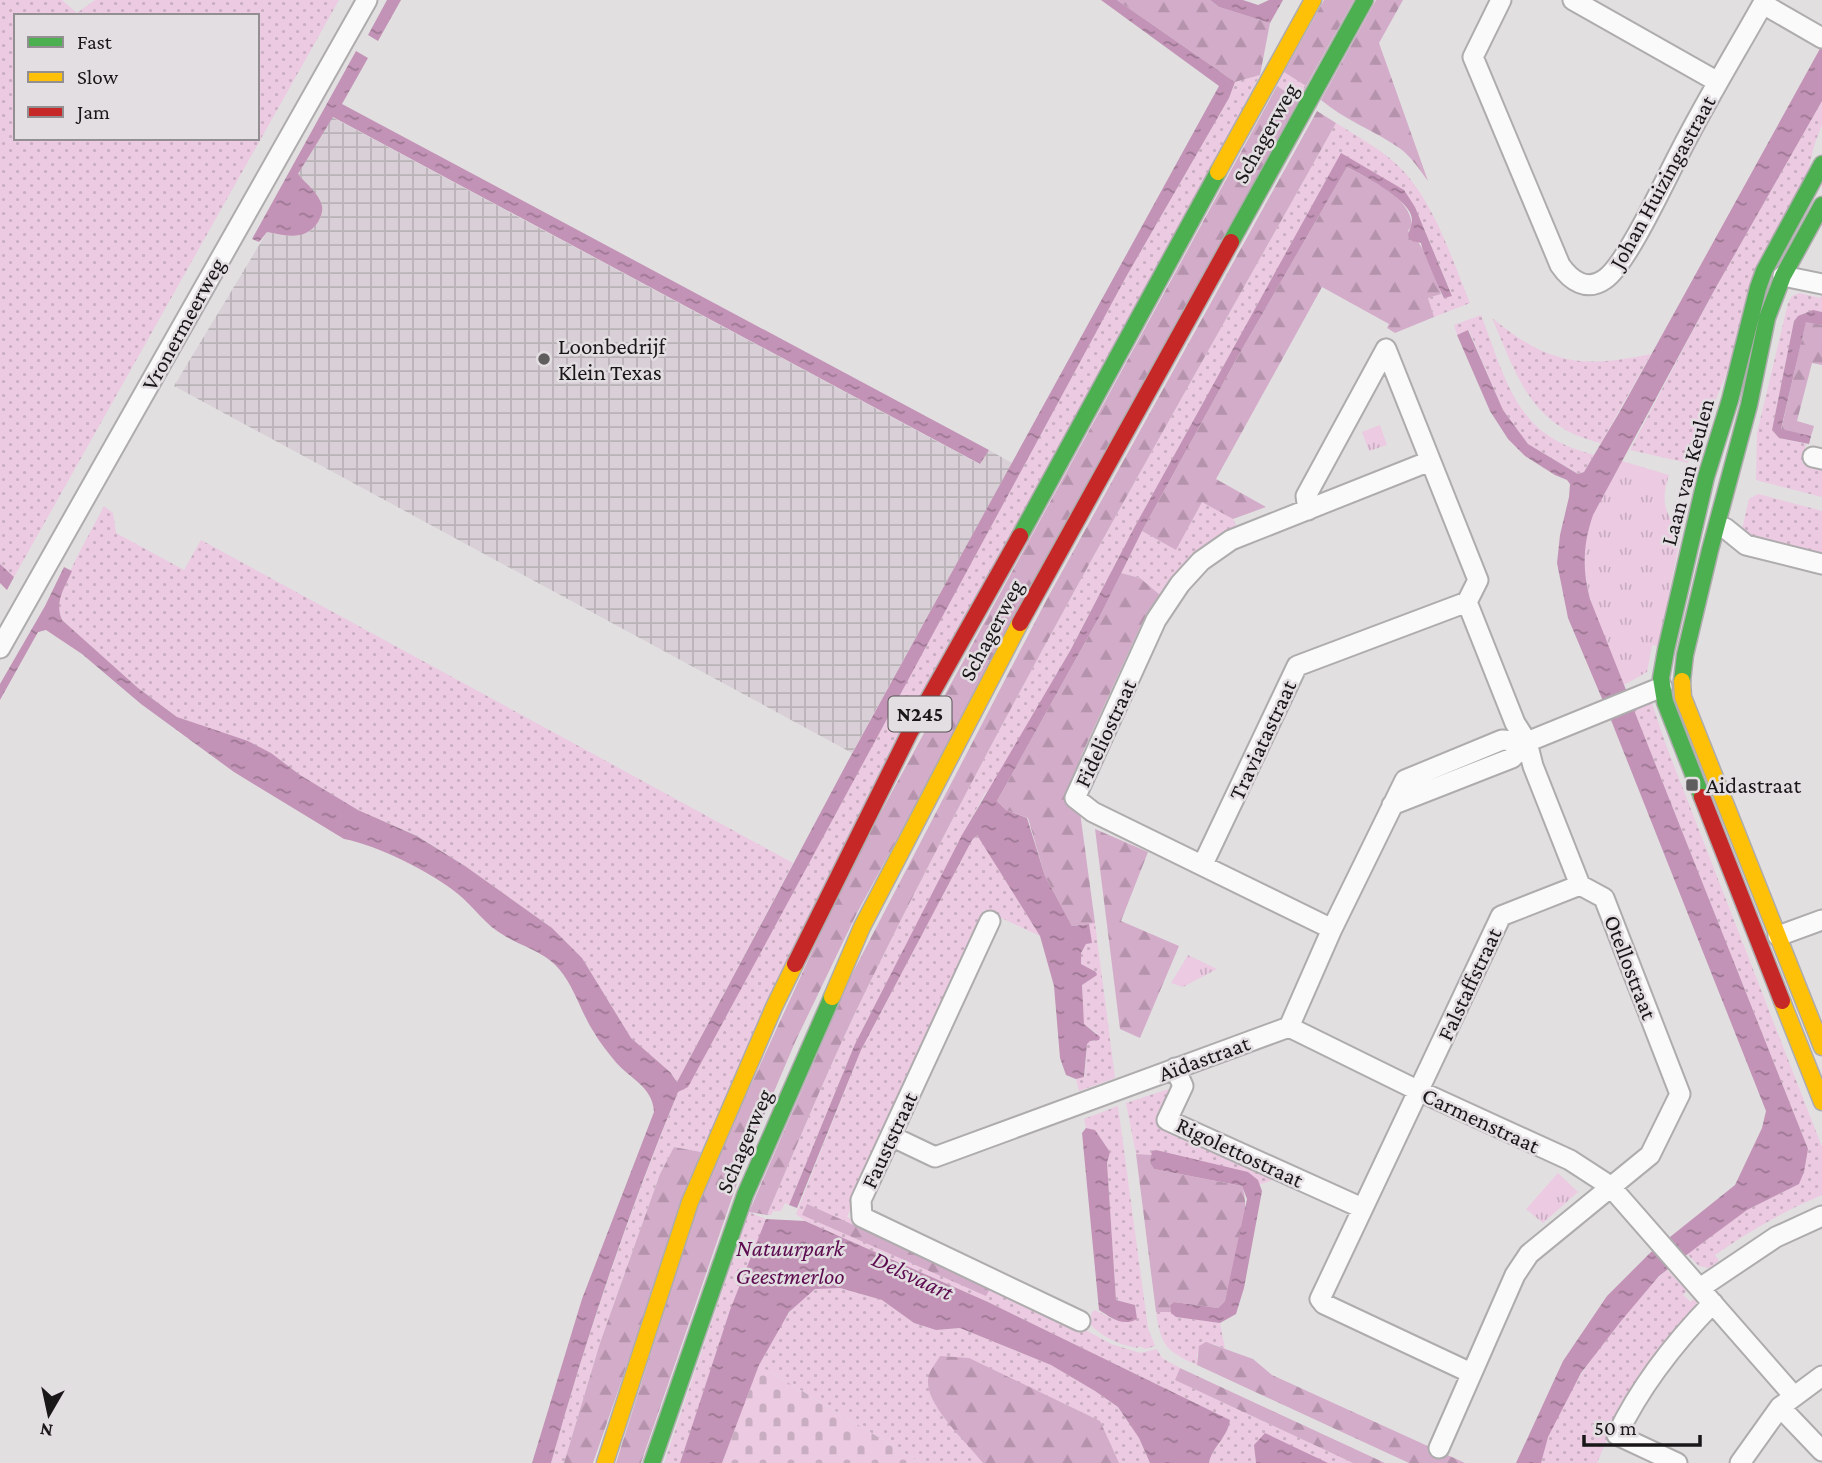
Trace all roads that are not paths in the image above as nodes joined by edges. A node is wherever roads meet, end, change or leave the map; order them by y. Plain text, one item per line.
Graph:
1 (367, 0) edge
2 (1312, 0) edge
3 (1365, 0) edge
4 (1502, 0) edge
5 (1573, 0) edge
6 (1764, 2) edge
7 (1821, 38) edge
8 (1718, 82) junction
9 (1822, 164) edge
10 (1822, 205) edge
11 (1774, 273) junction
12 (1822, 284) edge
13 (1430, 461) junction
14 (1308, 510) junction
15 (1725, 528) dead end
16 (1822, 564) edge
17 (1467, 602) junction
18 (0, 648) edge
19 (1671, 685) junction
20 (1527, 742) junction
21 (1202, 864) junction
22 (1580, 885) junction
23 (1822, 920) edge
24 (990, 921) dead end
25 (1332, 929) junction
26 (1769, 940) junction
27 (1289, 1027) junction
28 (1822, 1047) edge
29 (1175, 1068) junction
30 (1419, 1091) junction
31 (1822, 1102) edge
32 (891, 1136) junction
33 (1610, 1186) junction
34 (1362, 1208) junction
35 (1822, 1216) edge
36 (1700, 1288) junction
37 (1713, 1303) junction
38 (1080, 1321) dead end
39 (1471, 1373) junction
40 (1822, 1376) edge
41 (1787, 1401) junction
42 (1439, 1448) dead end
43 (1822, 1451) edge
44 (605, 1463) edge
45 (652, 1463) edge
46 (1677, 1463) edge
47 (1740, 1463) edge

1 - 18 street, Vronermeerweg
2 - 44 main road, Schagerweg / N245
3 - 45 main road, Schagerweg / N245
4 - 8 street, Johan Huizingastraat
5 - 8 street
6 - 7 street, Johan Huizingastraat
6 - 8 street, Johan Huizingastraat
9 - 11 main road, Laan van Keulen
10 - 11 main road, Laan van Keulen
11 - 12 street
11 - 19 main road, Laan van Keulen
11 - 19 main road, Laan van Keulen
13 - 14 street, Fideliostraat
13 - 14 street
13 - 17 street
14 - 21 street, Fideliostraat
15 - 16 street
17 - 20 street
17 - 21 street, Traviatastraat
19 - 20 street
19 - 26 main road, Laan van Keulen
20 - 22 street
20 - 25 street
21 - 25 street, Fideliostraat
22 - 30 street, Falstaffstraat
22 - 33 street, Otellostraat
23 - 26 street
24 - 32 street, Fauststraat
25 - 27 street
26 - 28 main road, Laan van Keulen
26 - 31 main road, Laan van Keulen
27 - 29 street, Aïdastraat
27 - 30 street, Carmenstraat
29 - 32 street, Aïdastraat
29 - 34 street, Rigolettostraat
30 - 33 street, Carmenstraat
30 - 34 street
32 - 38 street, Fauststraat
33 - 36 street, Carmenstraat
33 - 39 street
34 - 39 street
35 - 36 street
36 - 37 street
37 - 41 street
37 - 46 street
39 - 42 street
40 - 41 street
41 - 43 street
41 - 47 street

